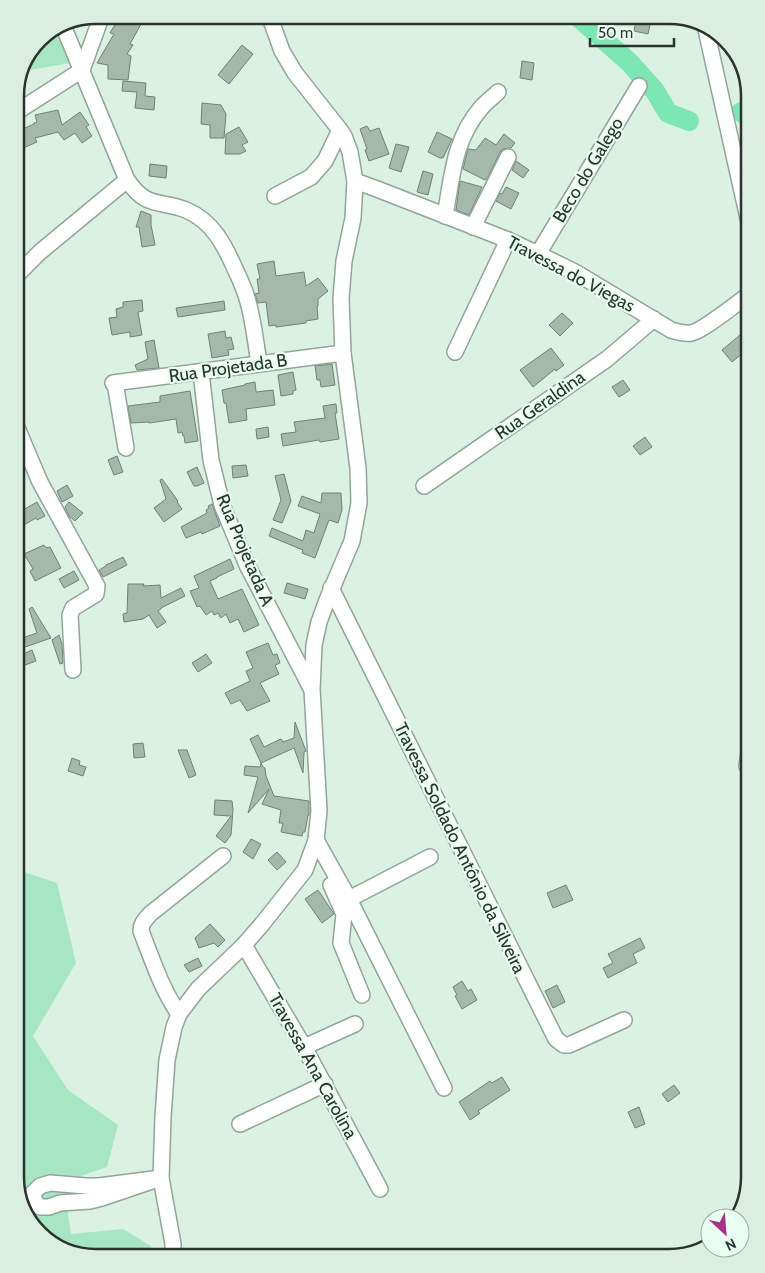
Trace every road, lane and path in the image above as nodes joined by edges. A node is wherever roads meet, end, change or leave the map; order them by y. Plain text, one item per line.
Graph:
1 (99, 24) edge
2 (272, 24) edge
3 (65, 30) edge
4 (707, 35) edge
5 (82, 70) junction
6 (638, 86) dead end
7 (498, 92) dead end
8 (24, 107) edge
9 (340, 130) junction
10 (508, 157) dead end
11 (127, 180) junction
12 (355, 181) junction
13 (741, 186) edge
14 (275, 196) dead end
15 (445, 216) junction
16 (473, 227) junction
17 (508, 240) junction
18 (538, 254) junction
19 (24, 268) edge
20 (741, 301) edge
21 (654, 319) junction
22 (455, 352) dead end
23 (343, 353) junction
24 (260, 363) junction
25 (201, 372) junction
26 (24, 444) edge
27 (126, 448) dead end
28 (424, 486) dead end
29 (332, 588) junction
30 (73, 670) dead end
31 (312, 689) junction
32 (314, 846) junction
33 (223, 856) dead end
34 (430, 857) dead end
35 (349, 899) junction
36 (244, 945) junction
37 (362, 995) dead end
38 (179, 1014) junction
39 (624, 1020) dead end
40 (355, 1024) dead end
41 (304, 1047) junction
42 (325, 1084) junction
43 (444, 1088) dead end
44 (240, 1124) dead end
45 (161, 1178) junction
46 (380, 1189) dead end
47 (173, 1249) edge

1 - 5 street
2 - 9 street
3 - 5 street
4 - 13 street
5 - 8 street
5 - 11 street
6 - 18 street, Beco do Galego
7 - 15 street
9 - 12 street
9 - 14 street
10 - 16 street
11 - 19 street
11 - 24 street
12 - 15 street, Travessa do Viegas
12 - 23 street
15 - 16 street, Travessa do Viegas
16 - 17 street, Travessa do Viegas
17 - 18 street, Travessa do Viegas
17 - 22 street
18 - 21 street, Travessa do Viegas
20 - 21 street, Travessa do Viegas
21 - 28 street, Rua Geraldina
23 - 24 street, Rua Projetada B
23 - 29 street
24 - 25 street, Rua Projetada B
25 - 27 street, Rua Projetada B
25 - 31 street, Rua Projetada A
26 - 30 street
29 - 31 street
29 - 39 street, Travessa Soldado Antônio da Silveira
31 - 32 street
32 - 35 street
32 - 36 street
32 - 37 street
33 - 38 street
34 - 35 street
35 - 43 street
36 - 38 street
36 - 41 street, Travessa Ana Carolina
38 - 45 street
40 - 41 street
41 - 42 street, Travessa Ana Carolina
42 - 44 street
42 - 46 street, Travessa Ana Carolina
45 - 45 street
45 - 47 street

